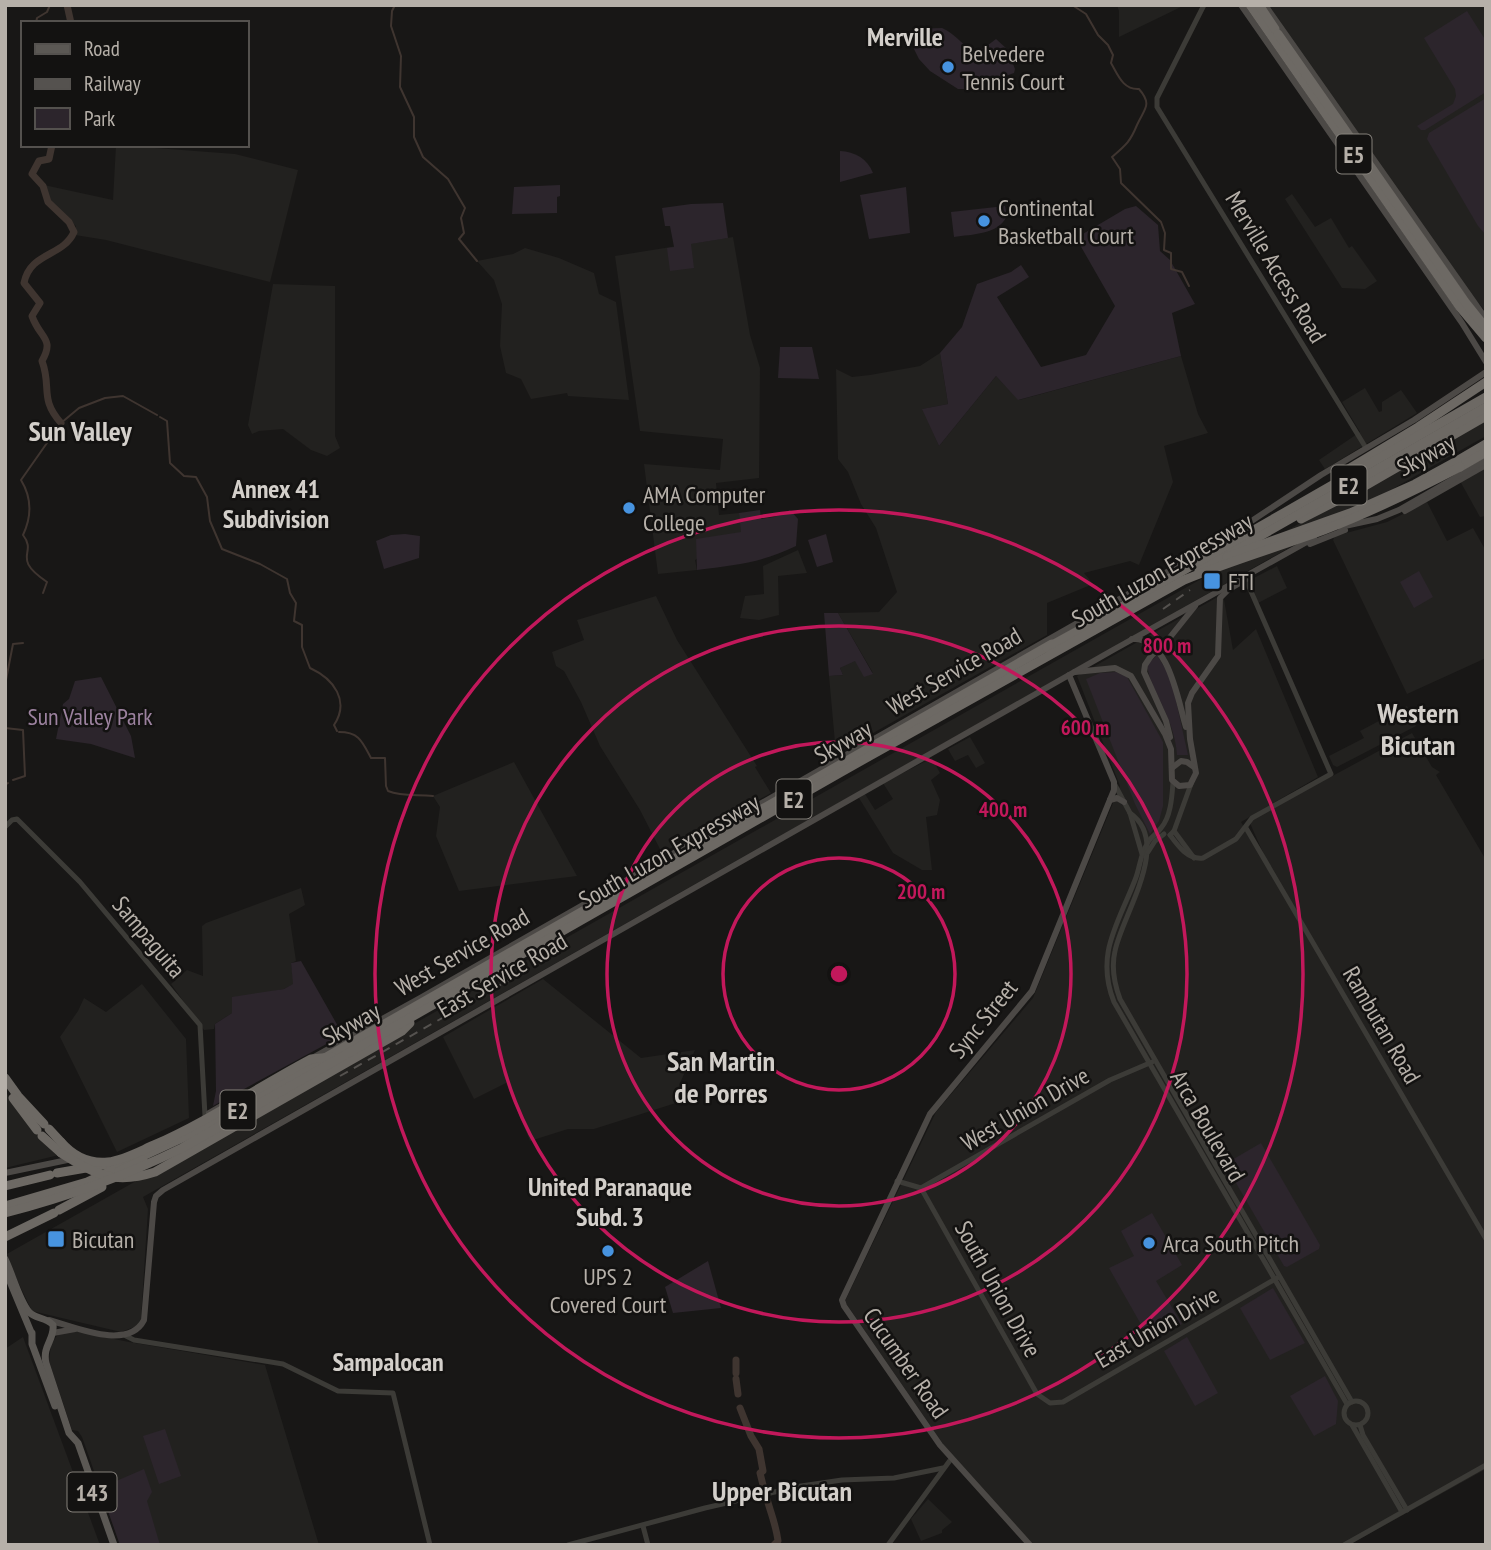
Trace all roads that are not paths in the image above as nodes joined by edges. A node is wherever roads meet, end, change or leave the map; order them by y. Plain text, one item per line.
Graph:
1 (1204, 5) edge
2 (1241, 5) edge
3 (1250, 5) edge
4 (1259, 5) edge
5 (1265, 5) edge
6 (1426, 253) junction
7 (1486, 319) edge
8 (1486, 328) edge
9 (1472, 337) junction
10 (1486, 338) edge
11 (1485, 353) edge
12 (1486, 362) edge
13 (1486, 372) edge
14 (1486, 382) edge
15 (1486, 397) edge
16 (1486, 407) edge
17 (1486, 416) edge
18 (1486, 444) edge
19 (1366, 449) junction
20 (1486, 452) edge
21 (1486, 463) edge
22 (1459, 464) junction
23 (1306, 500) junction
24 (1213, 563) junction
25 (1246, 580) junction
26 (1198, 601) junction
27 (1132, 639) junction
28 (1072, 673) junction
29 (1190, 739) junction
30 (1171, 749) junction
31 (1194, 767) junction
32 (1172, 768) junction
33 (1173, 782) junction
34 (1191, 784) junction
35 (1115, 785) junction
36 (1110, 800) junction
37 (1124, 802) junction
38 (1130, 813) junction
39 (5, 827) edge
40 (1246, 828) junction
41 (1168, 830) junction
42 (1147, 843) junction
43 (1145, 853) junction
44 (420, 1014) junction
45 (332, 1057) junction
46 (1152, 1062) junction
47 (5, 1078) edge
48 (5, 1088) edge
49 (207, 1115) junction
50 (43, 1130) junction
51 (142, 1158) junction
52 (5, 1174) edge
53 (899, 1178) junction
54 (5, 1186) edge
55 (102, 1186) junction
56 (921, 1188) junction
57 (5, 1210) edge
58 (5, 1237) edge
59 (1486, 1239) edge
60 (5, 1259) edge
61 (5, 1271) edge
62 (1277, 1277) junction
63 (44, 1319) junction
64 (81, 1329) junction
65 (32, 1332) junction
66 (52, 1336) junction
67 (126, 1336) junction
68 (1050, 1403) joint
69 (1350, 1403) junction
70 (1352, 1425) junction
71 (1360, 1425) junction
72 (951, 1460) junction
73 (1486, 1465) edge
74 (943, 1468) junction
75 (1405, 1511) junction
76 (643, 1525) junction
77 (112, 1545) edge
78 (430, 1545) edge
79 (568, 1545) edge
80 (648, 1545) edge
81 (888, 1545) edge
82 (1030, 1545) edge
83 (1344, 1545) edge

1 - 19 street, Merville Access Road
2 - 9 main road
3 - 6 highway, E5
4 - 6 highway, E5
5 - 7 main road
6 - 8 highway, E5
6 - 10 highway, E5
9 - 11 main road
9 - 12 main road
13 - 19 main road, West Service Road
14 - 23 highway
15 - 23 highway, South Luzon Expressway / E2
16 - 24 highway, South Luzon Expressway / E2
17 - 24 highway
18 - 22 highway, Skyway / E2
19 - 49 main road, West Service Road
20 - 22 highway, Skyway / E2
21 - 25 main road, East Service Road
21 - 26 main road, East Service Road
22 - 44 highway, Skyway / E2, bridge
22 - 45 highway, Skyway / E2, bridge
23 - 51 highway, South Luzon Expressway / E2
24 - 55 highway, South Luzon Expressway / E2
25 - 29 main road, East Service Road
25 - 40 street
26 - 27 main road, East Service Road
26 - 30 main road, bridge
27 - 28 main road, East Service Road
27 - 29 main road
28 - 30 main road, East Service Road
28 - 35 main road
28 - 67 main road, East Service Road
29 - 31 main road, East Service Road
30 - 32 main road, East Service Road
31 - 32 main road
31 - 34 main road
32 - 33 main road
33 - 34 main road
33 - 41 street, Arca Boulevard
34 - 41 street, Arca Boulevard
35 - 36 main road
35 - 37 street
36 - 37 main road
36 - 53 main road, Sync Street
37 - 38 street
38 - 42 street
38 - 43 street
39 - 49 street, Sampaguita
40 - 41 street
40 - 59 street, Rambutan Road
41 - 42 street, Arca Boulevard
41 - 43 street, Arca Boulevard
42 - 43 street, Arca Boulevard
43 - 46 street, Arca Boulevard
44 - 50 highway, bridge
44 - 57 highway, Skyway / E2, bridge
45 - 50 highway, bridge
45 - 57 highway, Skyway / E2, bridge
46 - 56 street, West Union Drive
46 - 62 street, Arca Boulevard
47 - 50 highway
48 - 50 highway
49 - 52 main road, West Service Road
51 - 54 highway
51 - 57 highway, South Luzon Expressway / E2
53 - 56 street
53 - 72 main road, Cucumber Road
55 - 57 highway, South Luzon Expressway / E2
55 - 58 highway
56 - 68 street, South Union Drive
60 - 63 main road, 143
61 - 65 main road, 143
62 - 68 street, East Union Drive
62 - 69 street, Arca Boulevard
63 - 64 main road
63 - 65 main road
63 - 66 main road, 143
64 - 66 main road
64 - 67 main road
65 - 66 main road
65 - 77 main road, 143
66 - 77 main road, 143
67 - 78 street
69 - 70 street
69 - 71 street
70 - 71 street
70 - 75 street
71 - 75 street
72 - 74 street
72 - 82 main road, Cucumber Road
73 - 75 street
74 - 76 street
74 - 81 street
75 - 83 street
76 - 79 street
76 - 80 street

